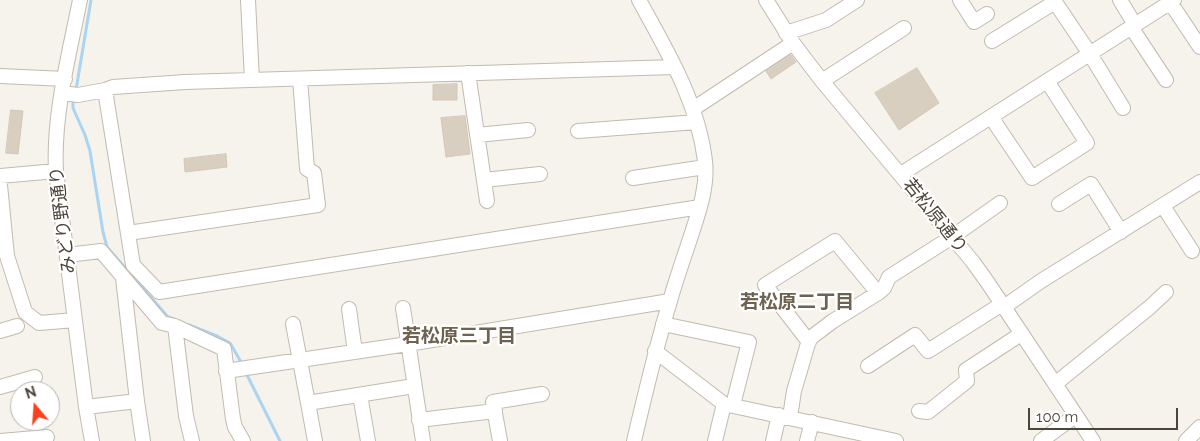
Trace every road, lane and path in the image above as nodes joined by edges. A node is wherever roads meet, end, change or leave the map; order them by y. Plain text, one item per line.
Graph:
1 (80, 0) edge
2 (248, 0) edge
3 (639, 0) edge
4 (857, 0) edge
5 (960, 0) edge
6 (1120, 0) edge
7 (1172, 1) edge
8 (772, 2) edge
9 (987, 14) dead end
10 (1133, 26) junction
11 (904, 28) dead end
12 (790, 38) junction
13 (992, 41) dead end
14 (1200, 47) edge
15 (1090, 54) junction
16 (676, 67) junction
17 (468, 74) junction
18 (0, 76) edge
19 (65, 79) junction
20 (300, 79) junction
21 (252, 80) junction
22 (1166, 80) dead end
23 (822, 81) junction
24 (1047, 81) junction
25 (105, 90) junction
26 (62, 93) junction
27 (1123, 108) dead end
28 (695, 116) junction
29 (991, 117) junction
30 (528, 130) dead end
31 (578, 131) dead end
32 (477, 135) junction
33 (705, 167) junction
34 (56, 171) junction
35 (540, 174) dead end
36 (901, 174) junction
37 (0, 176) edge
38 (633, 178) dead end
39 (484, 180) junction
40 (0, 184) edge
41 (1198, 186) edge
42 (487, 201) dead end
43 (1000, 203) dead end
44 (1060, 204) dead end
45 (1163, 206) junction
46 (700, 207) junction
47 (1122, 232) junction
48 (128, 233) junction
49 (952, 237) junction
50 (1192, 251) dead end
51 (67, 255) junction
52 (6, 275) edge
53 (123, 278) junction
54 (1166, 292) dead end
55 (878, 293) junction
56 (670, 301) junction
57 (1003, 305) junction
58 (403, 308) dead end
59 (349, 309) dead end
60 (75, 320) junction
61 (293, 324) dead end
62 (663, 324) junction
63 (17, 326) dead end
64 (175, 326) junction
65 (0, 331) edge
66 (1021, 334) junction
67 (809, 342) junction
68 (408, 344) junction
69 (656, 351) junction
70 (355, 352) junction
71 (300, 361) junction
72 (868, 366) dead end
73 (226, 371) junction
74 (34, 378) dead end
75 (1055, 384) junction
76 (414, 386) junction
77 (0, 387) edge
78 (542, 394) dead end
79 (360, 395) junction
80 (137, 401) junction
81 (308, 403) junction
82 (728, 404) junction
83 (86, 407) junction
84 (495, 411) junction
85 (919, 411) dead end
86 (785, 416) junction
87 (1075, 416) junction
88 (419, 420) junction
89 (812, 422) junction
90 (1200, 427) edge
91 (47, 437) dead end
92 (857, 437) edge
93 (0, 441) edge
94 (92, 441) edge
95 (143, 441) edge
96 (192, 441) edge
97 (243, 441) edge
98 (315, 441) edge
99 (368, 441) edge
100 (422, 441) edge
101 (500, 441) edge
102 (634, 441) edge
103 (715, 441) edge
104 (773, 441) edge
105 (807, 441) edge
106 (896, 441) edge
107 (1041, 441) edge
108 (1092, 441) edge
109 (1186, 441) edge

1 - 19 street, みどり野通り
2 - 21 street
3 - 16 street
4 - 12 street
5 - 9 street
6 - 10 street
7 - 10 street
7 - 14 street
8 - 12 street, 若松原通り
10 - 15 street
10 - 22 street
11 - 23 street
12 - 23 street, 若松原通り
12 - 28 street
13 - 15 street
15 - 24 street
15 - 27 street
16 - 17 street
16 - 28 street
17 - 20 street
17 - 32 street
18 - 19 street
19 - 26 street, みどり野通り
20 - 21 street
20 - 48 street
21 - 25 street
23 - 36 street, 若松原通り
24 - 29 street
24 - 29 street
25 - 26 street
25 - 48 street
26 - 34 street, みどり野通り
28 - 31 street
28 - 33 street
29 - 36 street
30 - 32 street
32 - 39 street
33 - 38 street
33 - 46 street
34 - 37 street
34 - 51 street, みどり野通り
35 - 39 street
36 - 49 street, 若松原通り
39 - 42 street
40 - 52 street
41 - 45 street
43 - 49 street
44 - 47 street
45 - 47 street
45 - 50 street
46 - 48 street
46 - 56 street
47 - 57 street
49 - 55 street
49 - 57 street, 若松原通り
51 - 53 street
51 - 60 street, みどり野通り
52 - 60 street
53 - 64 street
53 - 80 street
54 - 75 street
55 - 67 street
55 - 67 street
56 - 62 street
56 - 68 street
57 - 66 street, 若松原通り
57 - 72 street
58 - 68 street
59 - 70 street
60 - 83 street, みどり野通り
61 - 71 street
62 - 69 street
62 - 82 street
63 - 65 street
64 - 73 street
64 - 96 street
66 - 75 street, 若松原通り
66 - 85 street
67 - 86 street
68 - 70 street
68 - 76 street
69 - 82 street
69 - 102 street
70 - 71 street
71 - 73 street
71 - 81 street
73 - 97 street
74 - 77 street
75 - 87 street, 若松原通り
76 - 79 street
76 - 88 street
78 - 84 street
79 - 81 street
79 - 99 street
80 - 83 street
80 - 95 street
81 - 98 street
82 - 86 street
82 - 103 street
83 - 94 street, みどり野通り
84 - 88 street
84 - 101 street
86 - 89 street
86 - 104 street
87 - 107 street
87 - 108 street, 若松原通り
88 - 100 street
89 - 92 street
89 - 105 street
90 - 109 street
91 - 93 street
92 - 106 street

